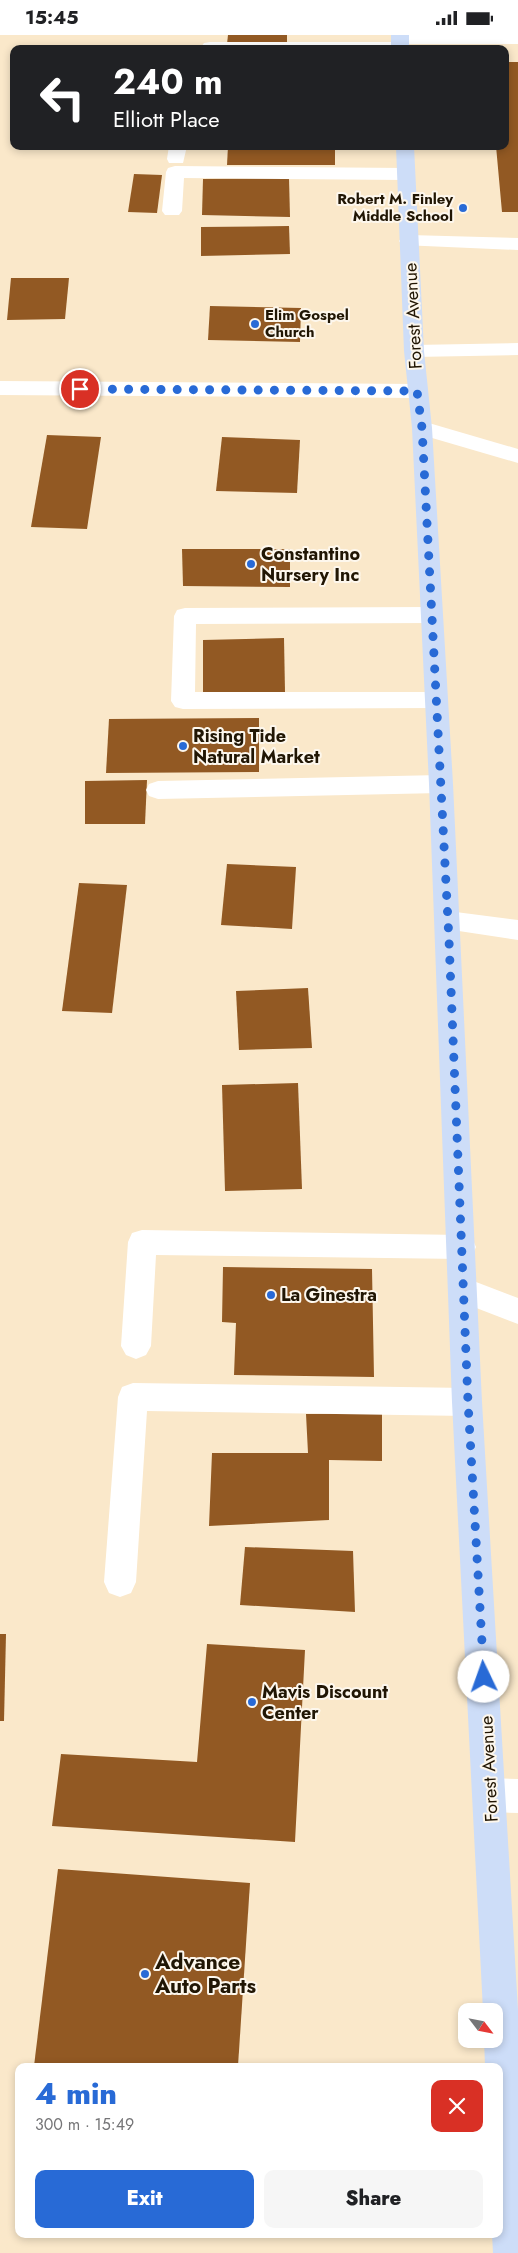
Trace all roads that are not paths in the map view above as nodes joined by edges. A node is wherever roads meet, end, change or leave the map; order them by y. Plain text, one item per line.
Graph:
1 (518, 39) edge
2 (400, 43) edge
3 (305, 45) edge
4 (405, 150) edge
5 (406, 174) junction
6 (172, 211) dead end
7 (409, 241) junction
8 (518, 244) edge
9 (518, 349) edge
10 (414, 351) junction
11 (0, 388) edge
12 (417, 391) junction
13 (422, 428) junction
14 (518, 456) edge
15 (431, 615) junction
16 (436, 700) junction
17 (441, 784) junction
18 (158, 790) dead end
19 (448, 921) junction
20 (518, 930) edge
21 (462, 1247) junction
22 (464, 1290) junction
23 (518, 1311) edge
24 (136, 1346) dead end
25 (468, 1402) junction
26 (120, 1582) dead end
27 (504, 1795) edge
28 (512, 2253) edge

1 - 2 street
2 - 3 street
4 - 5 main road, Forest Avenue
5 - 6 street
5 - 7 main road, Forest Avenue
7 - 8 street
7 - 10 main road, Forest Avenue
9 - 10 street
10 - 12 main road, Forest Avenue
11 - 12 street
12 - 13 main road, Forest Avenue
13 - 14 street
13 - 15 main road, Forest Avenue
15 - 16 main road, Forest Avenue
15 - 16 street
16 - 17 main road, Forest Avenue
17 - 18 street
17 - 19 main road, Forest Avenue
19 - 20 street
19 - 21 main road, Forest Avenue
21 - 22 main road, Forest Avenue
21 - 24 street
22 - 23 street
22 - 25 main road, Forest Avenue
25 - 26 street
25 - 27 main road, Forest Avenue
27 - 28 main road, Forest Avenue

